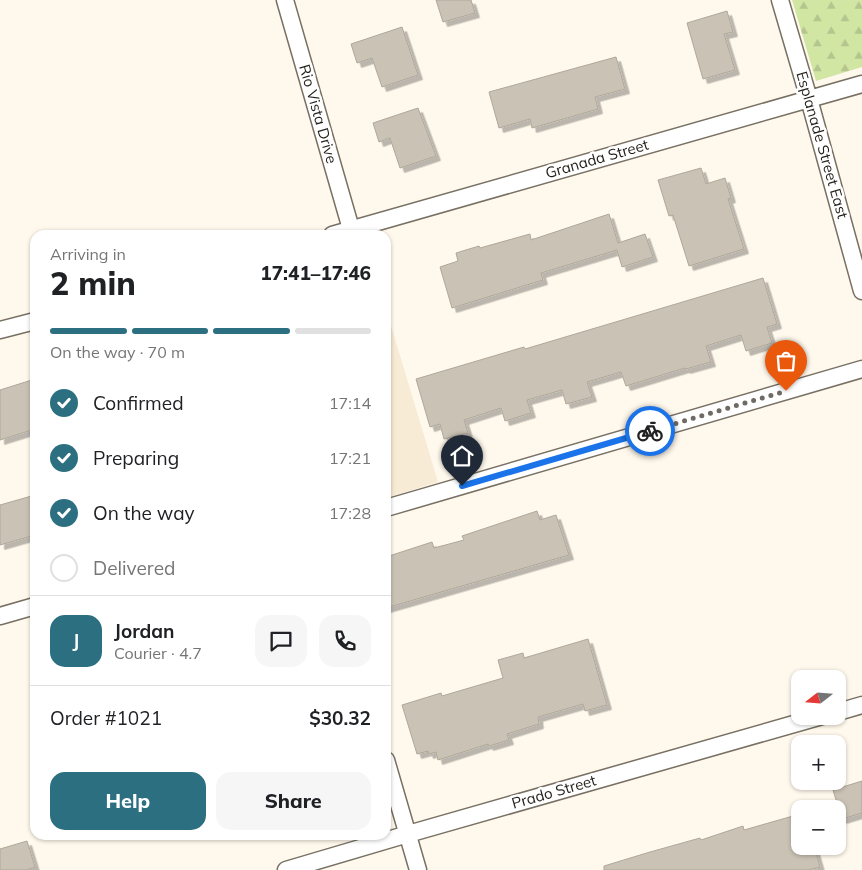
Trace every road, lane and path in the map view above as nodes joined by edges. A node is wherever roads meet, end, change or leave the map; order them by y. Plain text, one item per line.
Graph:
1 (285, 0) edge
2 (780, 0) edge
3 (862, 84) edge
4 (809, 99) junction
5 (351, 229) junction
6 (348, 230) edge
7 (862, 291) edge
8 (30, 322) edge
9 (0, 330) edge
10 (862, 368) edge
11 (391, 507) edge
12 (30, 607) edge
13 (0, 616) edge
14 (862, 705) edge
15 (846, 710) edge
16 (791, 725) edge
17 (391, 777) edge
18 (408, 834) junction
19 (391, 839) edge
20 (388, 840) edge
21 (286, 870) edge
22 (418, 870) edge

1 - 5 street, Rio Vista Drive
2 - 4 street, Esplanade Street East
3 - 4 street, Granada Street
4 - 5 street, Granada Street
4 - 7 street, Esplanade Street East
5 - 6 street, Granada Street
8 - 9 street
10 - 11 street
12 - 13 street
14 - 15 street
16 - 18 street, Prado Street
17 - 18 street
18 - 19 street, Prado Street
18 - 22 street
20 - 21 street, Prado Street

